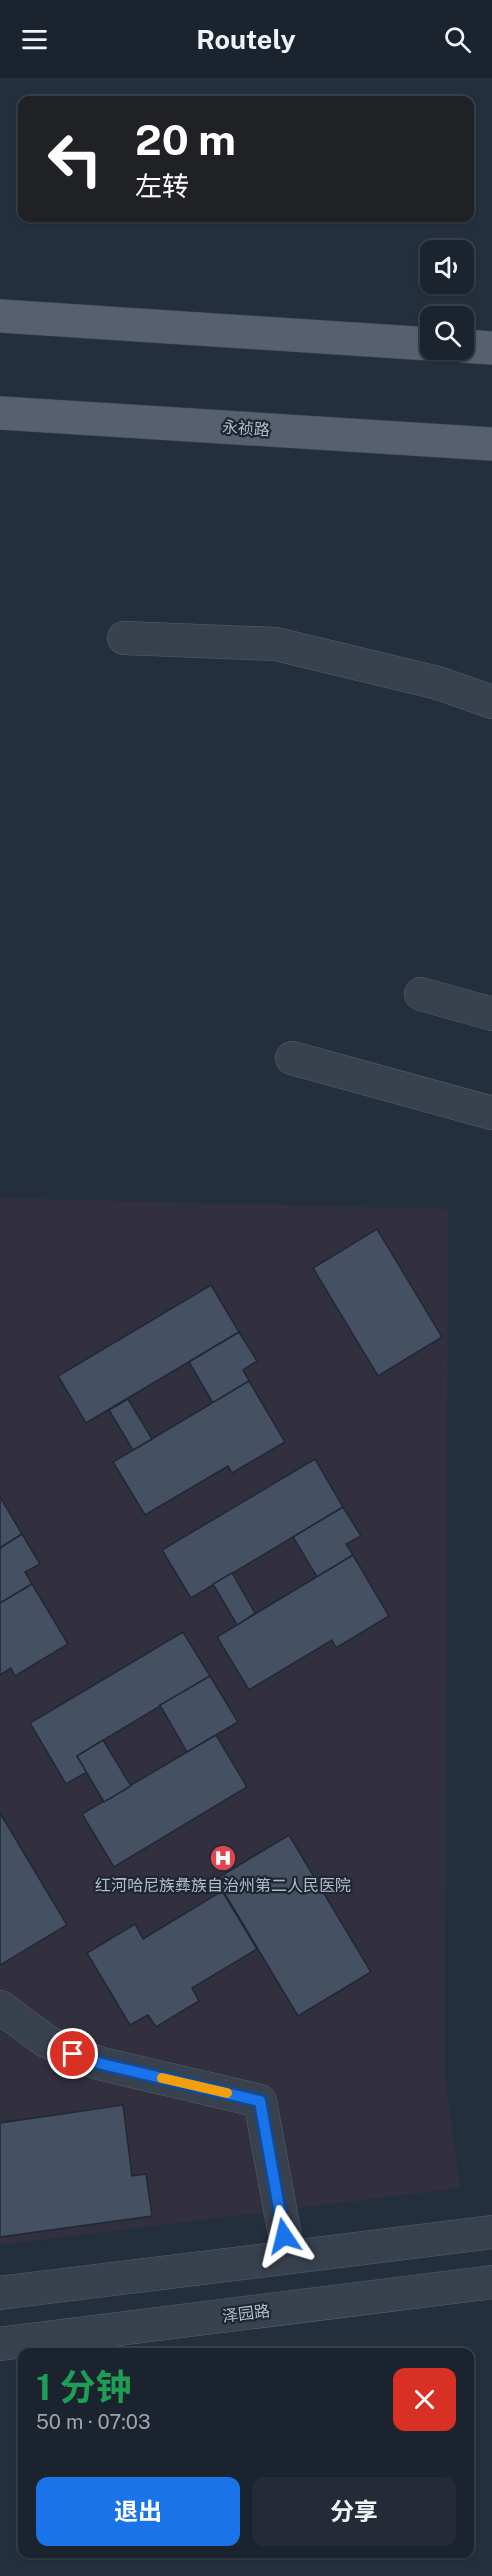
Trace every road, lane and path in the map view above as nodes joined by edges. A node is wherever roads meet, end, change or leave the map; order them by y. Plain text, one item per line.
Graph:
1 (0, 316) edge
2 (420, 343) edge
3 (474, 347) edge
4 (492, 348) edge
5 (0, 413) edge
6 (492, 444) edge
7 (124, 638) dead end
8 (492, 702) edge
9 (421, 994) dead end
10 (492, 1014) edge
11 (292, 1058) dead end
12 (492, 1113) edge
13 (0, 2007) edge
14 (492, 2232) edge
15 (290, 2257) junction
16 (492, 2282) edge
17 (0, 2293) edge
18 (0, 2344) edge

1 - 2 main road
3 - 4 main road
5 - 6 main road, 永祯路
7 - 8 street
9 - 10 street
11 - 12 street
13 - 15 street
14 - 15 street
15 - 17 street
16 - 18 street, 泽园路

